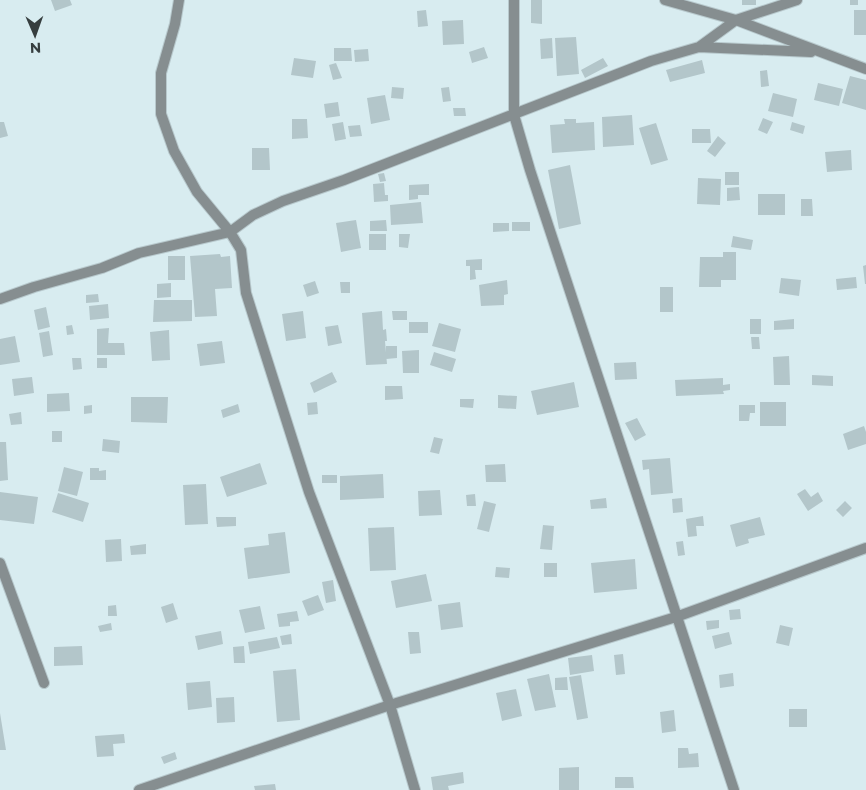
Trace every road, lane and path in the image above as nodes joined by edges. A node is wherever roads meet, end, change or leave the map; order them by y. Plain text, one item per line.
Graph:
1 (179, 0) edge
2 (514, 0) edge
3 (666, 0) edge
4 (798, 0) edge
5 (736, 20) junction
6 (699, 46) junction
7 (820, 53) junction
8 (866, 69) edge
9 (514, 115) junction
10 (230, 232) junction
11 (0, 299) edge
12 (866, 548) edge
13 (0, 562) edge
14 (676, 617) junction
15 (44, 683) dead end
16 (390, 705) junction
17 (138, 790) edge
18 (415, 790) edge
19 (734, 790) edge

1 - 10 street
2 - 9 street
3 - 5 street
4 - 5 street
5 - 6 street
5 - 7 street
6 - 7 street
6 - 9 street
7 - 8 street
9 - 10 street
9 - 14 street
10 - 11 street
10 - 16 street
12 - 14 street
13 - 15 street
14 - 16 street
14 - 19 street
16 - 17 street
16 - 18 street

